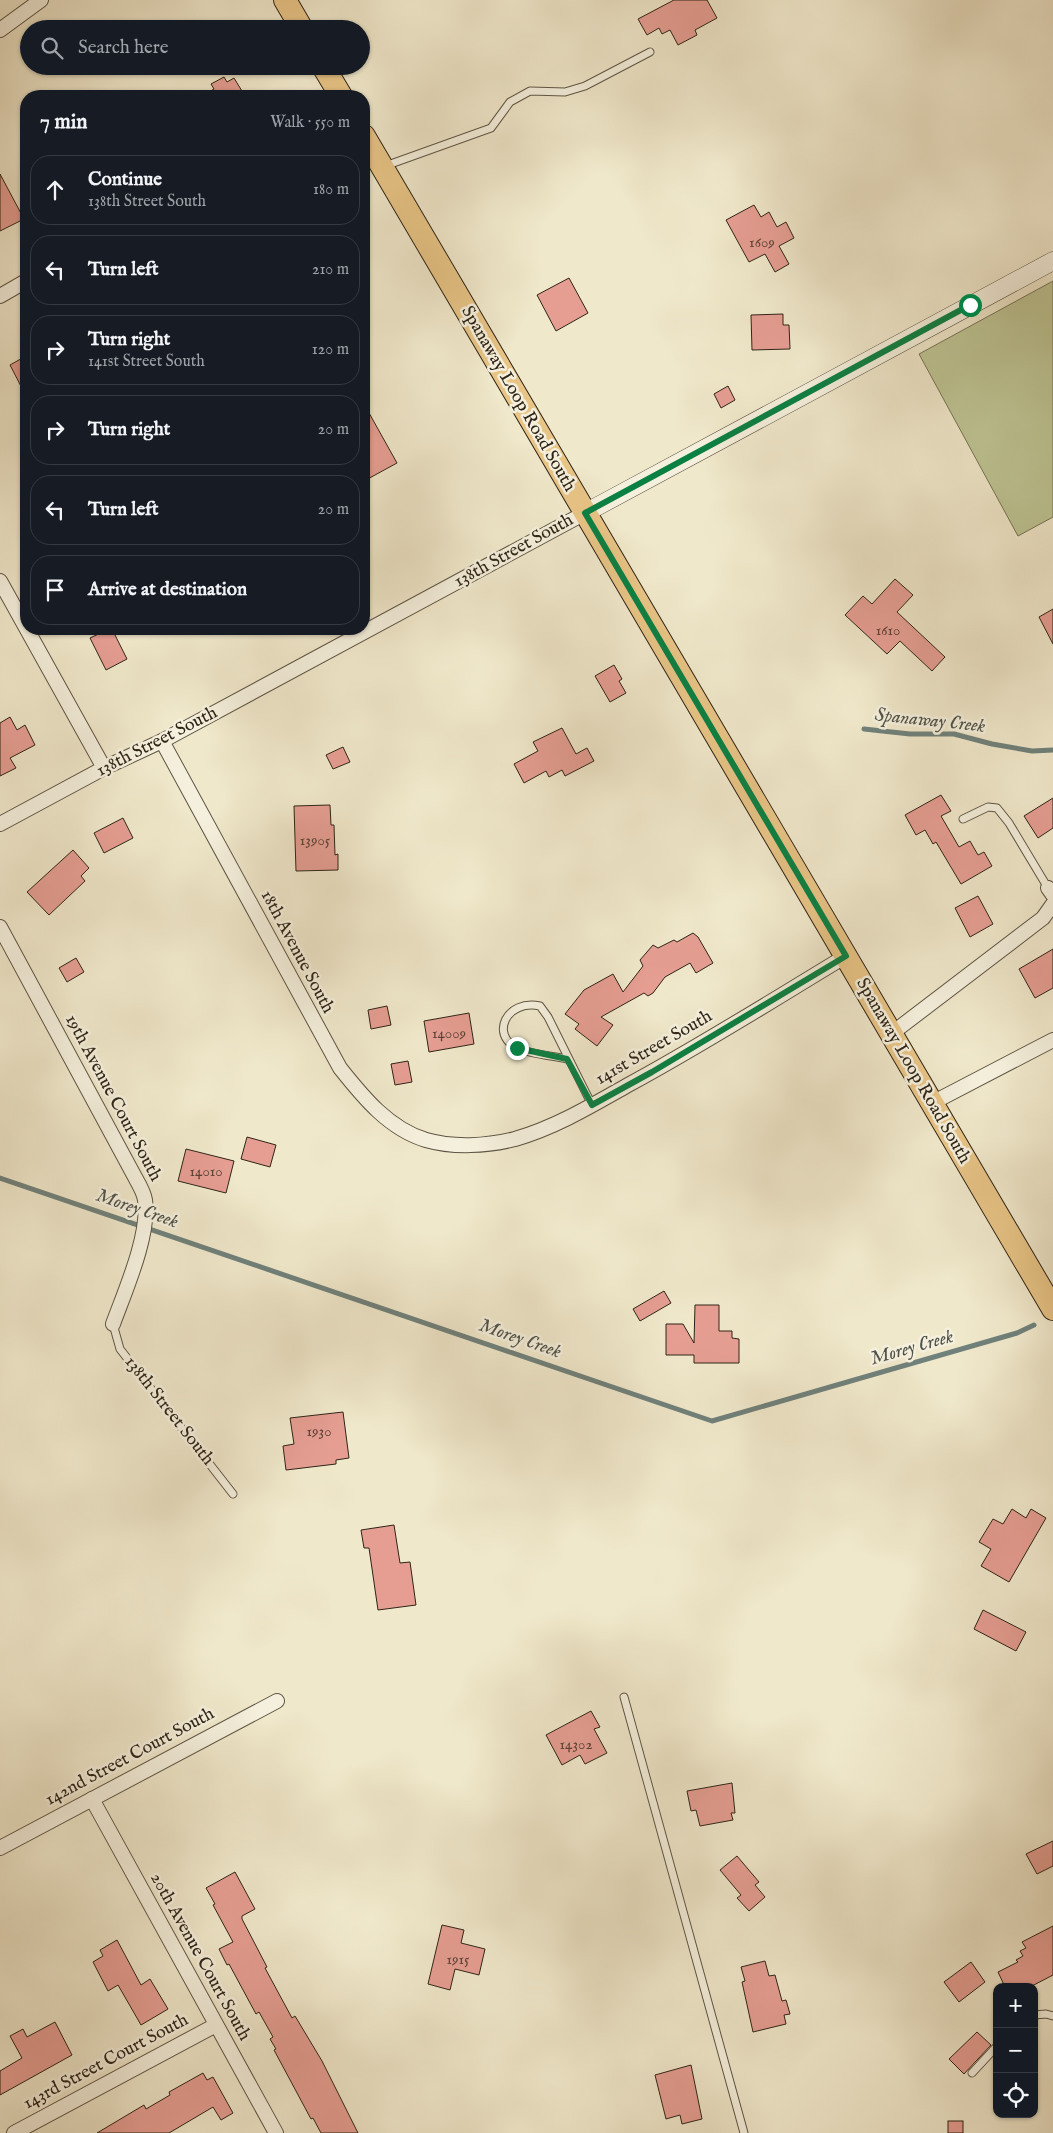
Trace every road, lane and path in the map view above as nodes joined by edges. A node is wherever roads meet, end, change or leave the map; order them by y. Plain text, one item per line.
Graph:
1 (40, 0) edge
2 (285, 0) edge
3 (297, 20) edge
4 (0, 30) edge
5 (650, 52) dead end
6 (328, 75) edge
7 (337, 90) edge
8 (370, 146) edge
9 (382, 167) junction
10 (1053, 261) edge
11 (20, 284) edge
12 (0, 296) edge
13 (585, 513) junction
14 (0, 581) edge
15 (20, 617) edge
16 (370, 629) edge
17 (30, 635) edge
18 (359, 635) edge
19 (162, 741) junction
20 (104, 768) junction
21 (963, 819) dead end
22 (0, 824) edge
23 (1051, 891) edge
24 (1053, 904) edge
25 (0, 927) edge
26 (846, 956) junction
27 (891, 1034) junction
28 (1053, 1040) edge
29 (567, 1059) junction
30 (932, 1103) junction
31 (592, 1105) junction
32 (439, 1143) joint
33 (1053, 1309) edge
34 (113, 1324) joint
35 (233, 1494) dead end
36 (624, 1697) dead end
37 (278, 1701) dead end
38 (92, 1799) junction
39 (0, 1848) edge
40 (1038, 2015) edge
41 (1053, 2016) edge
42 (216, 2025) junction
43 (993, 2050) edge
44 (972, 2073) dead end
45 (14, 2133) edge
46 (276, 2133) edge
47 (744, 2133) edge

1 - 4 street
2 - 3 main road
5 - 9 lane
6 - 7 main road
8 - 9 main road, Spanaway Loop Road South
9 - 13 main road, Spanaway Loop Road South
10 - 13 street, 138th Street South
11 - 12 street
13 - 16 street, 138th Street South
13 - 26 main road, Spanaway Loop Road South
14 - 15 street
17 - 20 street
18 - 19 street, 138th Street South
19 - 20 street, 138th Street South
19 - 32 street, 18th Avenue South
20 - 22 street, 138th Street South
21 - 23 lane
24 - 27 street
25 - 34 street, 19th Avenue Court South
26 - 27 main road, Spanaway Loop Road South
26 - 31 street, 141st Street South
27 - 30 main road, Spanaway Loop Road South
28 - 30 street
29 - 29 lane
29 - 31 lane
30 - 33 main road, Spanaway Loop Road South
31 - 32 street, 141st Street South
34 - 35 lane, 138th Street South
36 - 47 lane
37 - 38 street, 142nd Street Court South
38 - 39 street, 142nd Street Court South
38 - 42 street, 20th Avenue Court South
40 - 41 lane
42 - 45 street, 143rd Street Court South
42 - 46 street, 20th Avenue Court South
43 - 44 lane

